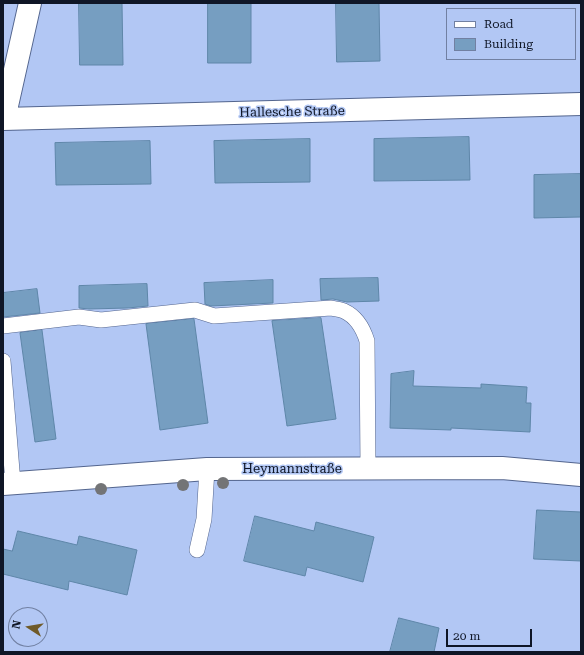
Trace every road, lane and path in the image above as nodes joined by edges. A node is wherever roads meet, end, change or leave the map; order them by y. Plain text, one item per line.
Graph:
1 (30, 3) edge
2 (581, 104) edge
3 (4, 119) edge
4 (3, 326) edge
5 (3, 361) edge
6 (368, 468) junction
7 (207, 469) junction
8 (581, 475) edge
9 (8, 484) edge
10 (197, 550) dead end

1 - 3 street
2 - 3 street, Hallesche Straße
4 - 6 lane
5 - 9 lane
6 - 7 street, Heymannstraße
6 - 8 street, Heymannstraße
7 - 9 street, Heymannstraße
7 - 10 lane

